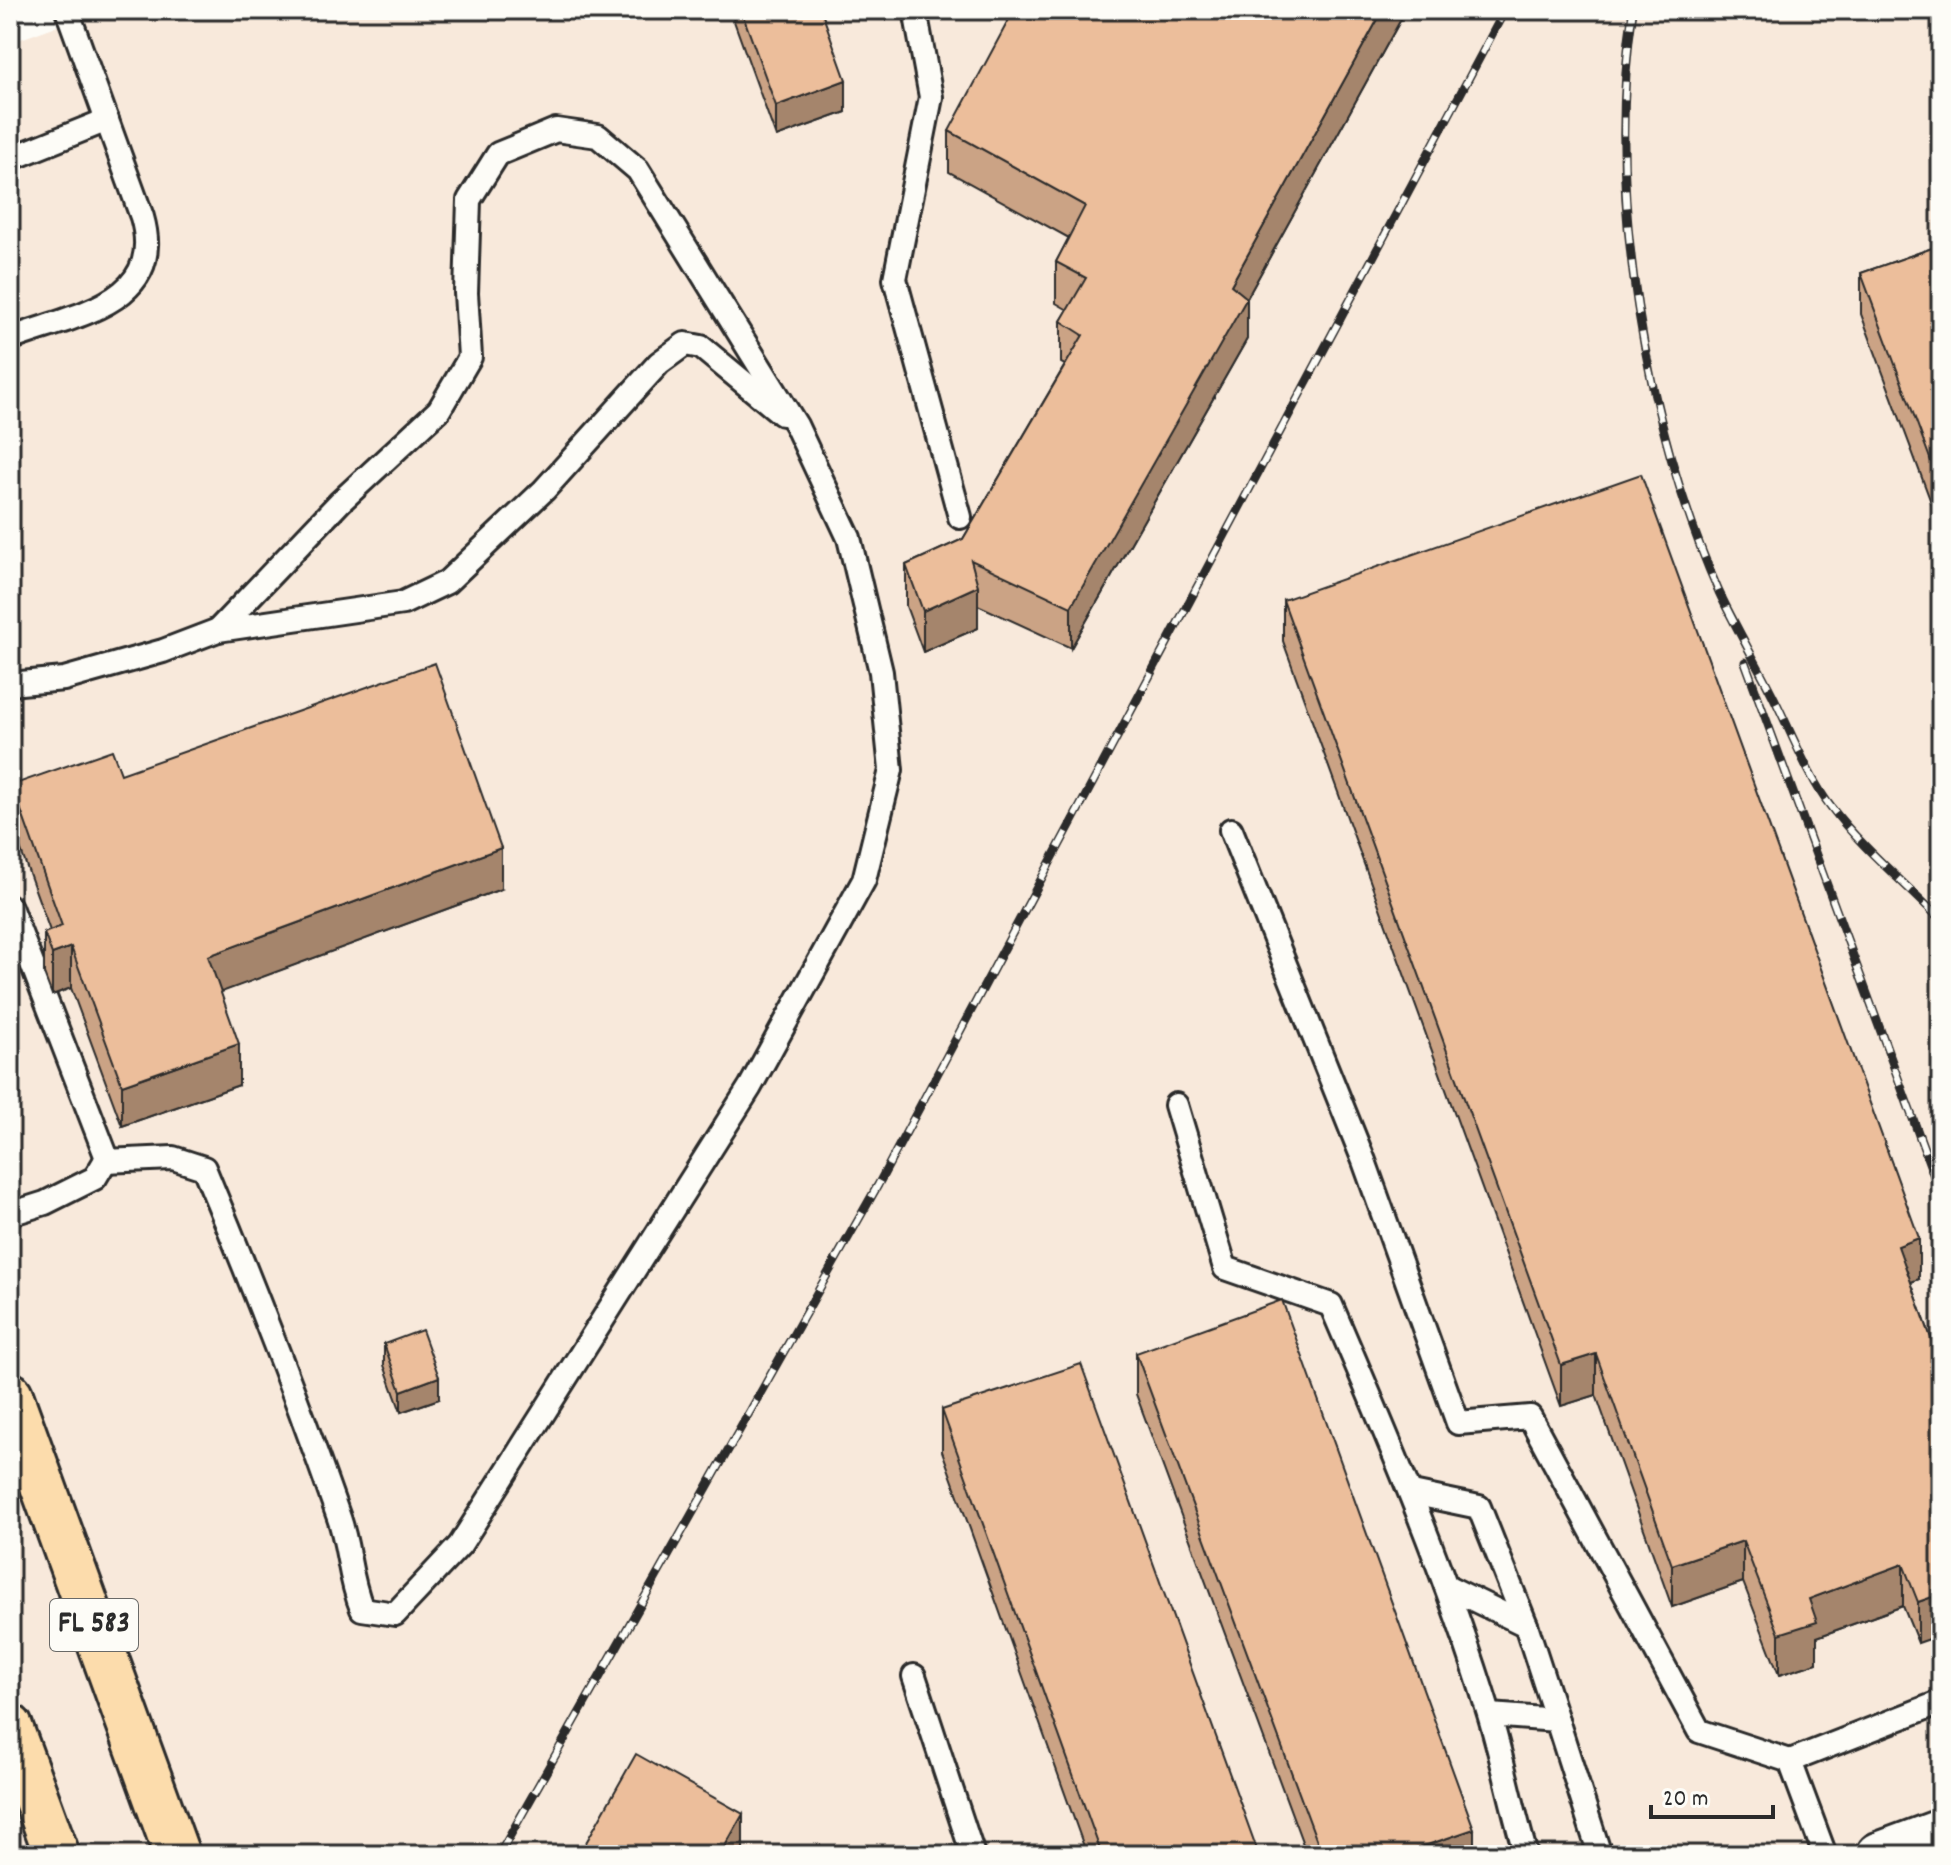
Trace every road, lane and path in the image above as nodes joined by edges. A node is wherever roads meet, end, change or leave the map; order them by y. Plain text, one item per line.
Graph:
1 (67, 10) edge
2 (915, 10) edge
3 (107, 120) junction
4 (10, 159) edge
5 (10, 339) edge
6 (796, 425) junction
7 (960, 517) dead end
8 (218, 630) junction
9 (10, 684) edge
10 (1231, 830) dead end
11 (10, 907) edge
12 (1176, 1105) dead end
13 (105, 1161) junction
14 (10, 1214) edge
15 (10, 1395) edge
16 (1412, 1493) junction
17 (1446, 1586) junction
18 (1526, 1625) junction
19 (914, 1676) dead end
20 (1941, 1702) edge
21 (1490, 1715) junction
22 (1557, 1720) junction
23 (10, 1727) edge
24 (1790, 1761) junction
25 (21, 1793) edge
26 (1941, 1832) edge
27 (57, 1855) edge
28 (177, 1855) edge
29 (973, 1855) edge
30 (1526, 1855) edge
31 (1600, 1855) edge
32 (1825, 1855) edge
33 (1879, 1855) edge

1 - 3 lane
2 - 7 lane
3 - 4 lane
3 - 5 lane
6 - 8 lane
6 - 8 lane
6 - 13 lane
8 - 9 lane
10 - 24 lane
11 - 13 lane
12 - 16 lane
13 - 14 lane
15 - 28 main road, FL 583
16 - 17 lane
16 - 18 lane
17 - 18 lane
17 - 21 lane
18 - 22 lane
19 - 29 lane
20 - 24 lane
21 - 22 lane
21 - 30 lane
22 - 31 lane
23 - 25 main road
24 - 32 lane
25 - 27 main road
26 - 33 street

